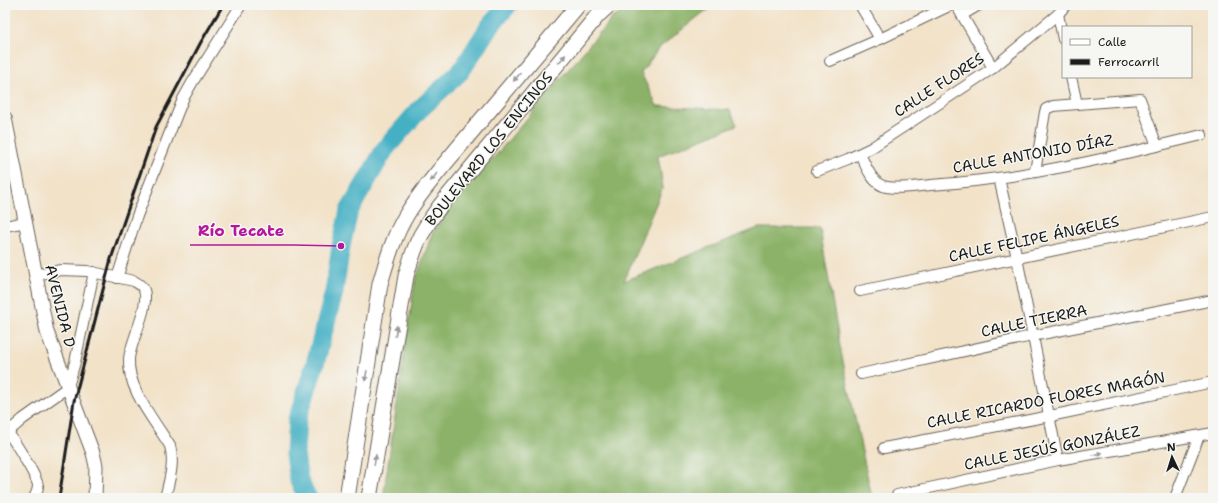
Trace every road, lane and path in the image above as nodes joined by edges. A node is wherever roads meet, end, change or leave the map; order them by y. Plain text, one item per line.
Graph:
1 (241, 5) edge
2 (578, 5) edge
3 (609, 5) edge
4 (860, 5) edge
5 (951, 5) edge
6 (956, 5) edge
7 (979, 5) edge
8 (1066, 5) edge
9 (1058, 14) junction
10 (962, 15) junction
11 (1062, 34) edge
12 (880, 39) junction
13 (830, 61) dead end
14 (993, 68) junction
15 (1071, 78) edge
16 (1077, 104) junction
17 (5, 118) edge
18 (1202, 135) dead end
19 (1157, 146) junction
20 (860, 154) junction
21 (817, 171) dead end
22 (1035, 172) junction
23 (999, 178) junction
24 (1213, 217) edge
25 (26, 222) junction
26 (5, 226) edge
27 (1017, 258) junction
28 (94, 272) junction
29 (36, 275) junction
30 (117, 278) junction
31 (860, 291) dead end
32 (1213, 300) edge
33 (1032, 336) junction
34 (861, 374) dead end
35 (1213, 382) edge
36 (68, 387) junction
37 (1050, 416) junction
38 (6, 431) edge
39 (1213, 433) edge
40 (1199, 436) junction
41 (884, 448) dead end
42 (1058, 460) junction
43 (897, 495) dead end
44 (34, 498) edge
45 (95, 498) edge
46 (165, 498) edge
47 (348, 498) edge
48 (369, 498) edge
49 (1175, 498) edge

1 - 30 street
2 -> 47 main road, BOULEVARD LOS ENCINOS
48 -> 3 main road, BOULEVARD LOS ENCINOS
4 - 12 street
5 - 12 street
6 - 10 street
7 - 10 street
8 - 9 street, CALLE FLORES
9 - 11 street
9 - 14 street, CALLE FLORES
10 - 14 street
12 - 13 street
14 - 20 street, CALLE FLORES
15 - 16 street
16 - 19 street
16 - 22 street
17 - 25 street, AVENIDA D
18 - 19 street, CALLE ANTONIO DÍAZ
19 - 22 street, CALLE ANTONIO DÍAZ
20 - 21 street, CALLE FLORES
20 - 23 street, CALLE ANTONIO DÍAZ
22 - 23 street, CALLE ANTONIO DÍAZ
23 - 27 street
24 - 27 street, CALLE FELIPE ÁNGELES
25 - 26 street
25 - 29 street, AVENIDA D
27 - 31 street, CALLE FELIPE ÁNGELES
27 - 33 street
28 - 29 street
28 - 30 street
28 - 36 street
29 - 36 street, AVENIDA D
30 - 46 street
32 - 33 street, CALLE TIERRA
33 - 34 street, CALLE TIERRA
33 - 37 street
35 - 37 street, CALLE RICARDO FLORES MAGÓN
36 - 38 street
36 - 45 street, AVENIDA D
37 - 41 street, CALLE RICARDO FLORES MAGÓN
37 - 42 street
38 - 44 street
39 - 40 street, CALLE JESÚS GONZÁLEZ
42 -> 40 street, CALLE JESÚS GONZÁLEZ
40 - 49 street
42 - 43 street, CALLE JESÚS GONZÁLEZ

